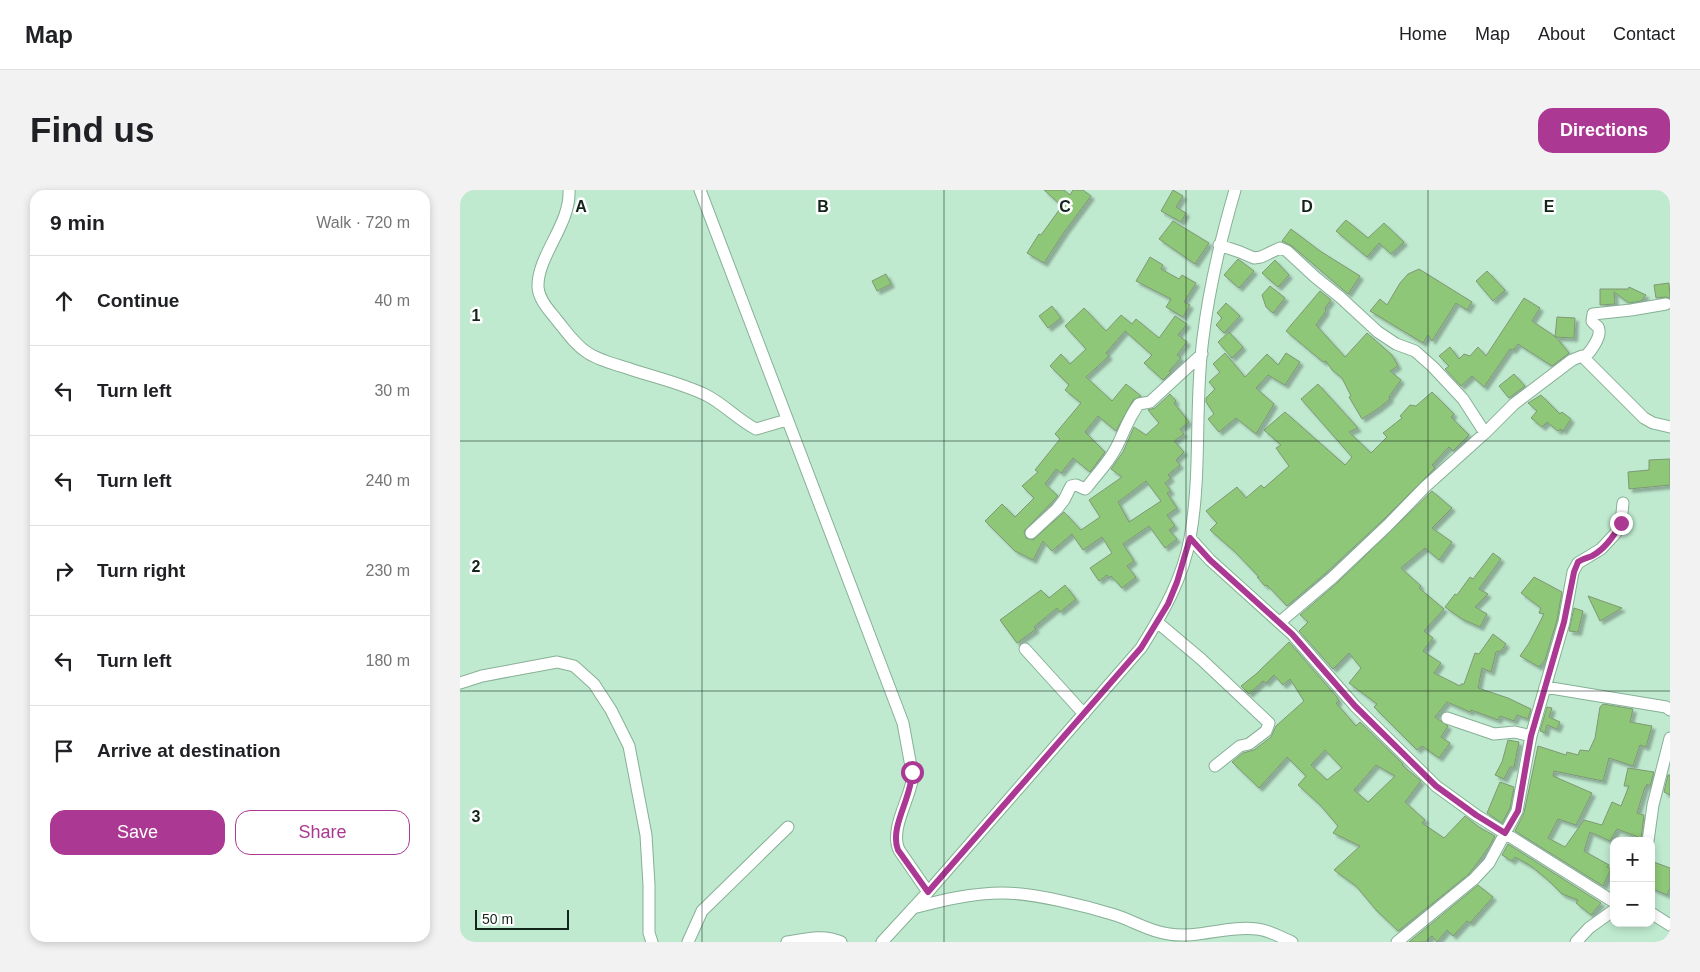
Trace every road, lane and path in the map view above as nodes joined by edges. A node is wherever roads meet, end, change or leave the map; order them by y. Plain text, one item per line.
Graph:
1 (569, 190) edge
2 (700, 190) edge
3 (1234, 190) edge
4 (1219, 245) junction
5 (1666, 304) dead end
6 (1202, 354) junction
7 (1584, 357) junction
8 (787, 420) junction
9 (1670, 427) edge
10 (1485, 432) junction
11 (1623, 503) dead end
12 (1031, 533) dead end
13 (1190, 538) junction
14 (1157, 622) junction
15 (1280, 622) junction
16 (1025, 649) dead end
17 (460, 683) edge
18 (1545, 687) junction
19 (1670, 710) edge
20 (1084, 714) junction
21 (1447, 718) dead end
22 (1531, 736) junction
23 (1670, 738) edge
24 (1214, 766) dead end
25 (788, 827) dead end
26 (1505, 833) junction
27 (1649, 837) edge
28 (928, 892) junction
29 (1610, 899) edge
30 (914, 908) junction
31 (1610, 913) edge
32 (1655, 915) edge
33 (1670, 924) edge
34 (652, 942) edge
35 (688, 942) edge
36 (788, 942) edge
37 (841, 942) edge
38 (882, 942) edge
39 (1292, 942) edge
40 (1397, 942) edge
41 (1576, 942) edge

1 - 8 street
2 - 8 street
3 - 4 street
4 - 6 street
4 - 10 street
5 - 7 street
6 - 12 street
6 - 13 street
7 - 9 street
7 - 10 street
8 - 28 street
10 - 15 street
11 - 18 street
13 - 14 street
13 - 15 street
14 - 20 street
14 - 24 street
15 - 26 street
16 - 20 street
17 - 34 street
18 - 19 street
18 - 22 street
20 - 28 street
21 - 22 street
22 - 26 street
23 - 27 street
25 - 35 street
26 - 29 street
26 - 40 street
28 - 30 street
30 - 38 street
30 - 39 street
31 - 41 street
32 - 33 street
36 - 37 street

